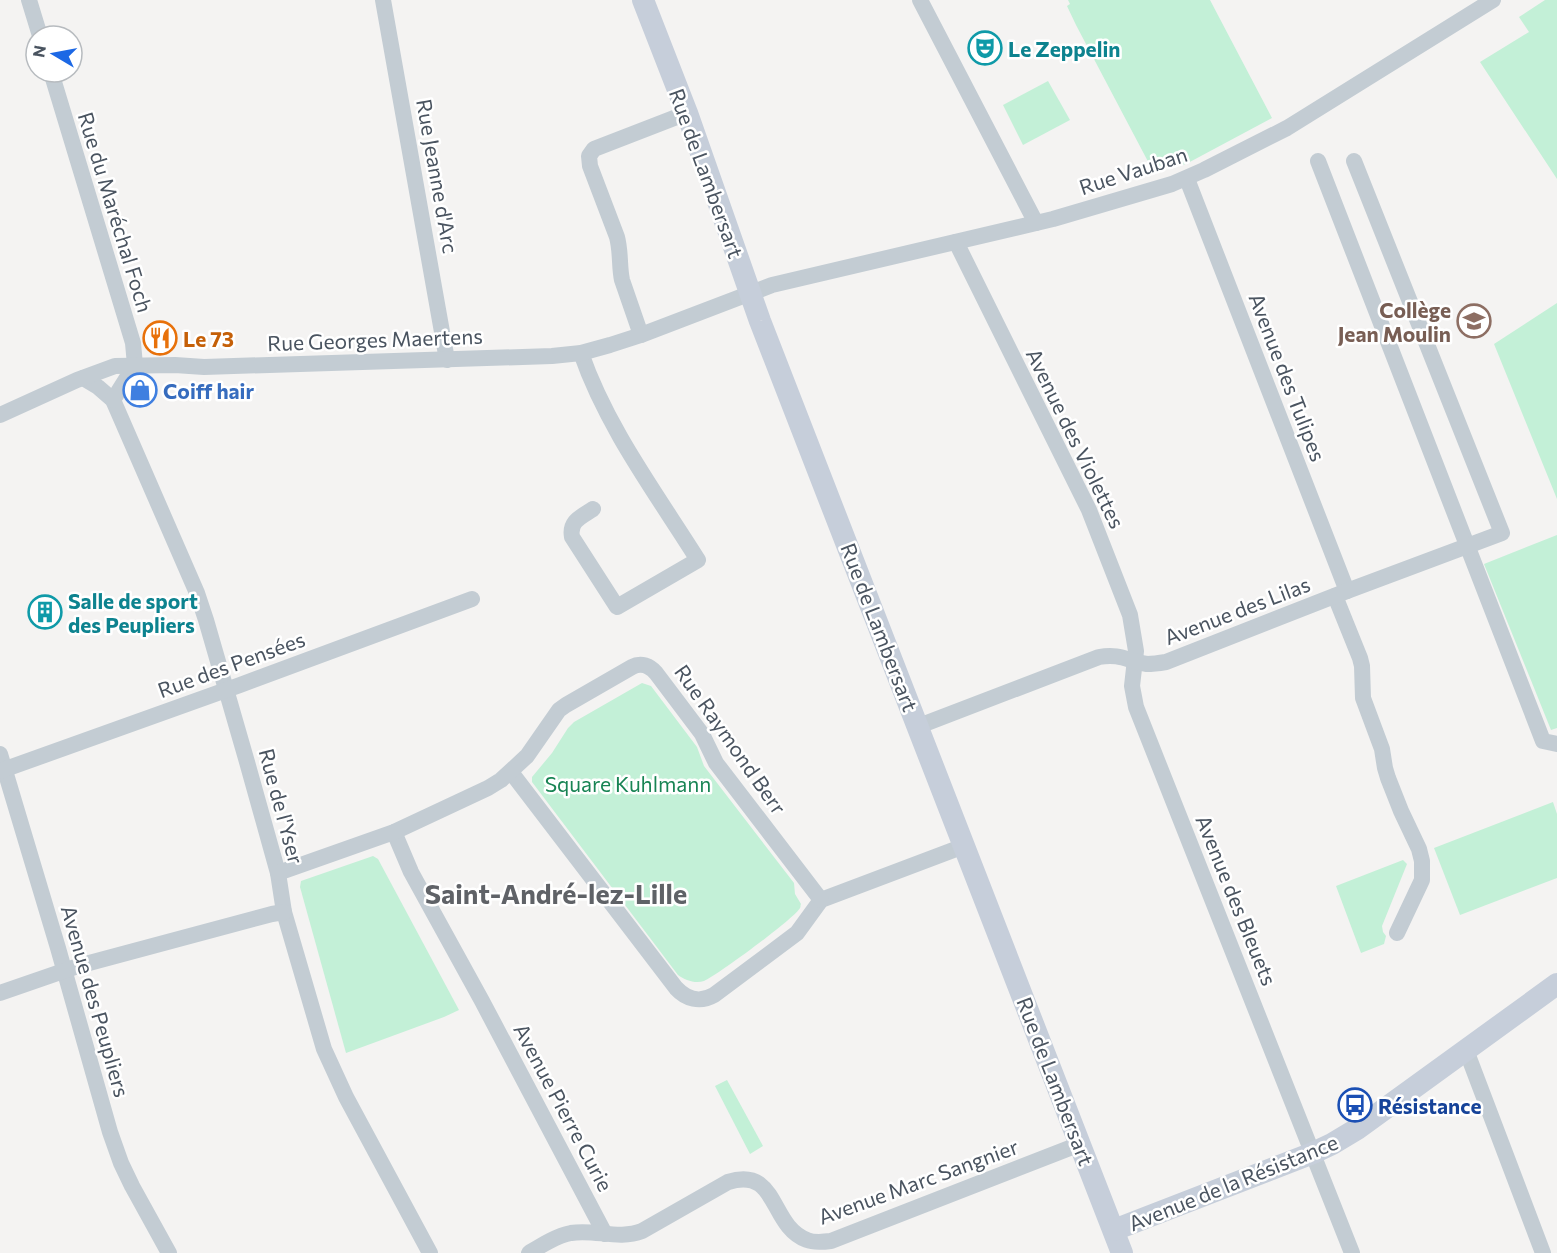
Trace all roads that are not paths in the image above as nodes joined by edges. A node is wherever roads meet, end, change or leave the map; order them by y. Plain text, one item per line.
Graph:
1 (29, 0) edge
2 (383, 0) edge
3 (643, 0) edge
4 (920, 0) edge
5 (1493, 0) edge
6 (36, 24) edge
7 (55, 84) edge
8 (687, 113) junction
9 (1318, 161) dead end
10 (1354, 161) dead end
11 (1187, 179) junction
12 (1036, 223) junction
13 (956, 242) junction
14 (750, 293) junction
15 (641, 335) junction
16 (581, 353) junction
17 (447, 360) junction
18 (135, 365) junction
19 (82, 378) junction
20 (113, 400) junction
21 (0, 415) edge
22 (593, 509) dead end
23 (1468, 546) junction
24 (1341, 593) junction
25 (472, 599) dead end
26 (1136, 661) junction
27 (226, 690) junction
28 (919, 726) junction
29 (1557, 744) edge
30 (2, 764) edge
31 (511, 772) junction
32 (394, 832) junction
33 (964, 846) junction
34 (278, 873) junction
35 (821, 900) junction
36 (284, 912) junction
37 (1397, 933) dead end
38 (64, 971) junction
39 (1557, 984) edge
40 (0, 993) edge
41 (1466, 1050) junction
42 (1080, 1144) junction
43 (1312, 1154) junction
44 (1114, 1230) junction
45 (605, 1234) junction
46 (169, 1253) edge
47 (430, 1253) edge
48 (529, 1253) edge
49 (1122, 1253) edge
50 (1352, 1253) edge
51 (1543, 1253) edge

1 - 6 street
2 - 17 street, Rue Jeanne d'Arc
3 - 8 street, Rue de Lambersart
4 - 12 street
5 - 11 street, Rue Vauban
7 - 18 street, Rue du Maréchal Foch
8 - 14 street, Rue de Lambersart
8 - 15 street
9 - 23 street
10 - 23 street, Avenue des Lilas
11 - 12 street, Rue Vauban
11 - 24 street, Avenue des Tulipes
12 - 13 street, Rue Vauban
13 - 14 street, Rue Vauban
13 - 26 street, Avenue des Violettes
14 - 15 street, Rue Georges Maertens
14 - 28 street, Rue de Lambersart
15 - 16 street, Rue Georges Maertens
16 - 17 street, Rue Georges Maertens
16 - 22 street
17 - 18 street, Rue Georges Maertens
18 - 19 street, Rue Georges Maertens
18 - 20 street
19 - 20 street, Rue de l'Yser
19 - 21 street, Rue Georges Maertens
20 - 27 street, Rue de l'Yser
23 - 24 street, Avenue des Lilas
23 - 29 street
24 - 26 street, Avenue des Lilas
24 - 37 street, Avenue des Tulipes
25 - 27 street, Rue des Pensées
26 - 28 street, Avenue des Lilas
26 - 43 street, Avenue des Bleuets
27 - 30 street, Rue des Pensées
27 - 34 street, Rue de l'Yser
28 - 33 street, Rue de Lambersart
30 - 38 street, Avenue des Peupliers
31 - 32 street, Rue Raymond Berr
31 - 35 street
31 - 35 street, Rue Raymond Berr
32 - 34 street, Rue Raymond Berr
32 - 45 street, Avenue Pierre Curie
33 - 35 street
33 - 42 street, Rue de Lambersart
34 - 36 street, Rue de l'Yser
36 - 38 street
36 - 47 street, Rue de l'Yser
38 - 40 street
38 - 46 street, Avenue des Peupliers
39 - 41 street, Avenue de la Résistance
41 - 43 street, Avenue de la Résistance
41 - 51 street
42 - 44 street, Rue de Lambersart
42 - 45 street, Avenue Marc Sangnier
43 - 44 street, Avenue de la Résistance
43 - 50 street, Avenue des Bleuets
44 - 49 street, Rue de Lambersart
45 - 48 street, Avenue Marc Sangnier

